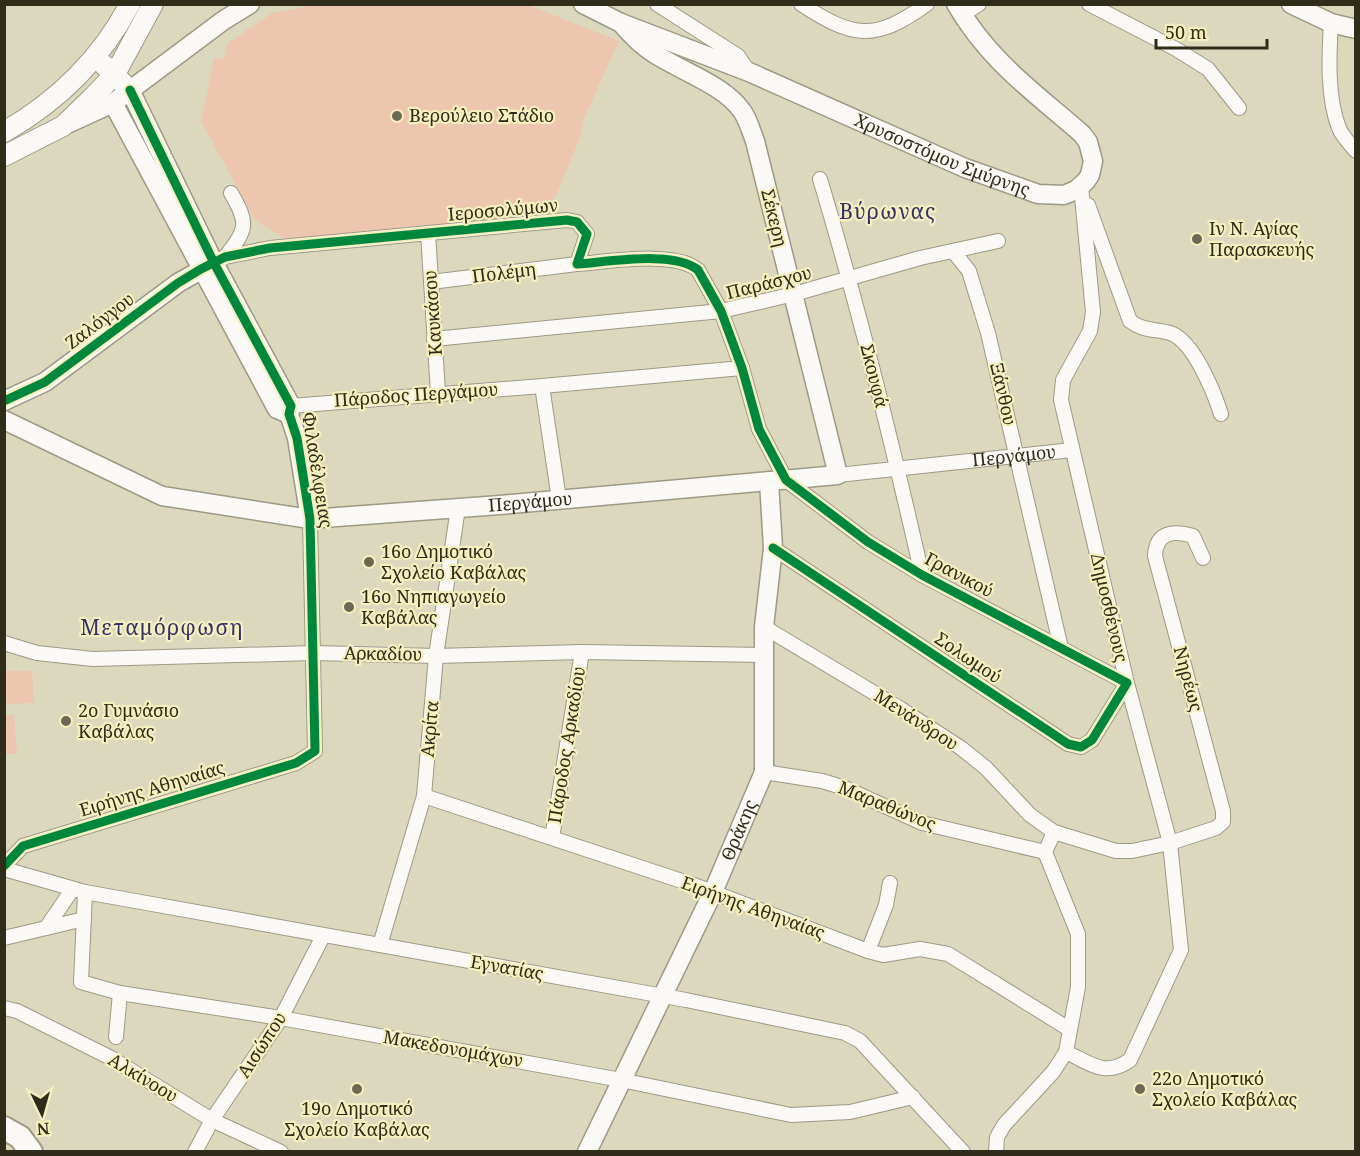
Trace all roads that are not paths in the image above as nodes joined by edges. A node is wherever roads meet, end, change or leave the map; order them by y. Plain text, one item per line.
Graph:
1 (130, 4) edge
2 (153, 4) edge
3 (250, 4) edge
4 (583, 4) edge
5 (657, 4) edge
6 (801, 4) edge
7 (927, 4) edge
8 (979, 4) edge
9 (1089, 4) edge
10 (1292, 4) edge
11 (959, 10) edge
12 (621, 23) junction
13 (1331, 24) junction
14 (1356, 29) edge
15 (82, 72) junction
16 (749, 72) junction
17 (115, 74) junction
18 (130, 90) junction
19 (107, 96) junction
20 (1239, 108) dead end
21 (4, 132) edge
22 (1356, 151) edge
23 (4, 156) edge
24 (820, 178) dead end
25 (1081, 186) junction
26 (231, 193) dead end
27 (428, 233) junction
28 (999, 241) dead end
29 (953, 252) junction
30 (213, 263) junction
31 (577, 264) junction
32 (850, 279) junction
33 (431, 282) junction
34 (794, 294) junction
35 (721, 311) junction
36 (434, 339) junction
37 (742, 368) junction
38 (542, 386) junction
39 (438, 393) junction
40 (4, 401) edge
41 (290, 410) junction
42 (1221, 414) dead end
43 (4, 420) edge
44 (1072, 450) junction
45 (1018, 457) junction
46 (898, 470) junction
47 (838, 474) junction
48 (777, 481) junction
49 (558, 499) junction
50 (458, 508) junction
51 (310, 519) junction
52 (772, 548) junction
53 (1203, 558) dead end
54 (922, 575) junction
55 (764, 627) junction
56 (4, 642) edge
57 (1061, 648) junction
58 (582, 652) junction
59 (314, 653) junction
60 (764, 655) junction
61 (436, 656) junction
62 (1127, 683) junction
63 (315, 751) joint
64 (764, 772) junction
65 (424, 796) junction
66 (1054, 832) junction
67 (552, 838) junction
68 (1170, 843) junction
69 (1045, 852) junction
70 (4, 868) edge
71 (890, 883) dead end
72 (79, 891) junction
73 (713, 892) junction
74 (84, 919) junction
75 (46, 928) junction
76 (323, 936) junction
77 (4, 939) edge
78 (380, 945) junction
79 (868, 951) junction
80 (120, 993) junction
81 (663, 997) junction
82 (4, 1008) edge
83 (281, 1018) junction
84 (1069, 1029) junction
85 (116, 1036) dead end
86 (1066, 1052) junction
87 (621, 1080) junction
88 (913, 1097) junction
89 (212, 1120) junction
90 (4, 1128) edge
91 (31, 1152) edge
92 (195, 1152) edge
93 (281, 1152) edge
94 (587, 1152) edge
95 (963, 1152) edge
96 (996, 1152) edge

1 - 15 main road
2 - 17 main road
3 - 18 street
4 - 12 street, Χρυσοστόμου Σμύρνης
5 - 16 street
6 - 7 street
8 - 11 street
9 - 20 street
10 - 13 street
11 - 25 street
12 - 16 street, Χρυσοστόμου Σμύρνης
12 - 34 street, Σέκερη
13 - 14 street
13 - 22 street
15 - 17 main road
15 - 19 main road
15 - 21 main road
16 - 25 street, Χρυσοστόμου Σμύρνης
17 - 18 main road
17 - 19 main road
18 - 19 street
18 - 30 street, Φιλαδέλφειας
19 - 23 main road
19 - 30 street, Φιλαδέλφειας
24 - 32 street, Σκουφά
25 - 42 street
25 - 44 street, Δημοσθένους
26 - 30 street
27 - 30 street, Ιεροσολύμων
27 - 31 street, Ιεροσολύμων
27 - 33 street, Καυκάσου
28 - 29 street, Παράσχου
29 - 32 street, Παράσχου
29 - 45 street, Ξάνθου
30 - 40 street, Ζαλόγγου
30 - 41 street, Φιλαδέλφειας
31 - 33 street, Πολέμη
31 - 35 street
32 - 34 street, Παράσχου
32 - 46 street, Σκουφά
33 - 36 street, Καυκάσου
34 - 35 street, Παράσχου
34 - 47 street, Σέκερη
35 - 36 street, Παράσχου
35 - 37 street
36 - 39 street, Καυκάσου
37 - 38 street, Πάροδος Περγάμου
37 - 48 street
38 - 39 street, Πάροδος Περγάμου
38 - 49 street
39 - 41 street, Πάροδος Περγάμου
41 - 51 street, Φιλαδέλφειας
43 - 51 street, Περγάμου
44 - 45 street, Περγάμου
44 - 62 street, Δημοσθένους
45 - 46 street, Περγάμου
45 - 57 street, Ξάνθου
46 - 47 street, Περγάμου
46 - 54 street, Σκουφά
47 - 48 street, Περγάμου
48 - 49 street, Περγάμου
48 - 52 street, Θράκης
48 - 54 street, Γρανικού
49 - 50 street, Περγάμου
50 - 51 street, Περγάμου
50 - 61 street, Ακρίτα
51 - 59 street, Φιλαδέλφειας
52 - 55 street, Θράκης
52 - 62 street, Σολωμού
53 - 68 street, Νηρέως
54 - 57 street, Γρανικού
55 - 60 street, Θράκης
55 - 66 street, Μενάνδρου
56 - 59 street, Αρκαδίου
57 - 62 street, Γρανικού
58 - 60 street, Αρκαδίου
58 - 61 street, Αρκαδίου
58 - 67 street, Πάροδος Αρκαδίου
59 - 61 street, Αρκαδίου
59 - 63 street, Φιλαδέλφειας
60 - 64 street, Θράκης
61 - 65 street, Ακρίτα
62 - 68 street, Δημοσθένους
63 - 70 street, Ειρήνης Αθηναίας
64 - 69 street, Μαραθώνος
64 - 73 street, Θράκης
65 - 67 street, Ειρήνης Αθηναίας
65 - 78 street, Ακρίτα
66 - 68 street, Μενάνδρου
66 - 69 street
67 - 73 street, Ειρήνης Αθηναίας
68 - 86 street, Δημοσθένους
69 - 84 street
70 - 72 street, Εγνατίας
71 - 79 street
72 - 74 street, Μακεδονομάχων
72 - 75 street
72 - 76 street, Εγνατίας
73 - 79 street, Ειρήνης Αθηναίας
73 - 81 street, Θράκης
74 - 75 street
74 - 80 street, Μακεδονομάχων
75 - 77 street
76 - 78 street, Εγνατίας
76 - 83 street, Αισώπου
78 - 81 street, Εγνατίας
79 - 84 street, Ειρήνης Αθηναίας
80 - 83 street, Μακεδονομάχων
80 - 85 street
81 - 87 street, Θράκης
81 - 88 street, Εγνατίας
82 - 89 street, Αλκίνοου
83 - 87 street, Μακεδονομάχων
83 - 89 street, Αισώπου
84 - 86 street
86 - 96 street
87 - 88 street, Μακεδονομάχων
87 - 94 street, Θράκης
88 - 95 street, Εγνατίας
89 - 92 street, Αισώπου
89 - 93 street, Αλκίνοου
90 - 91 main road

